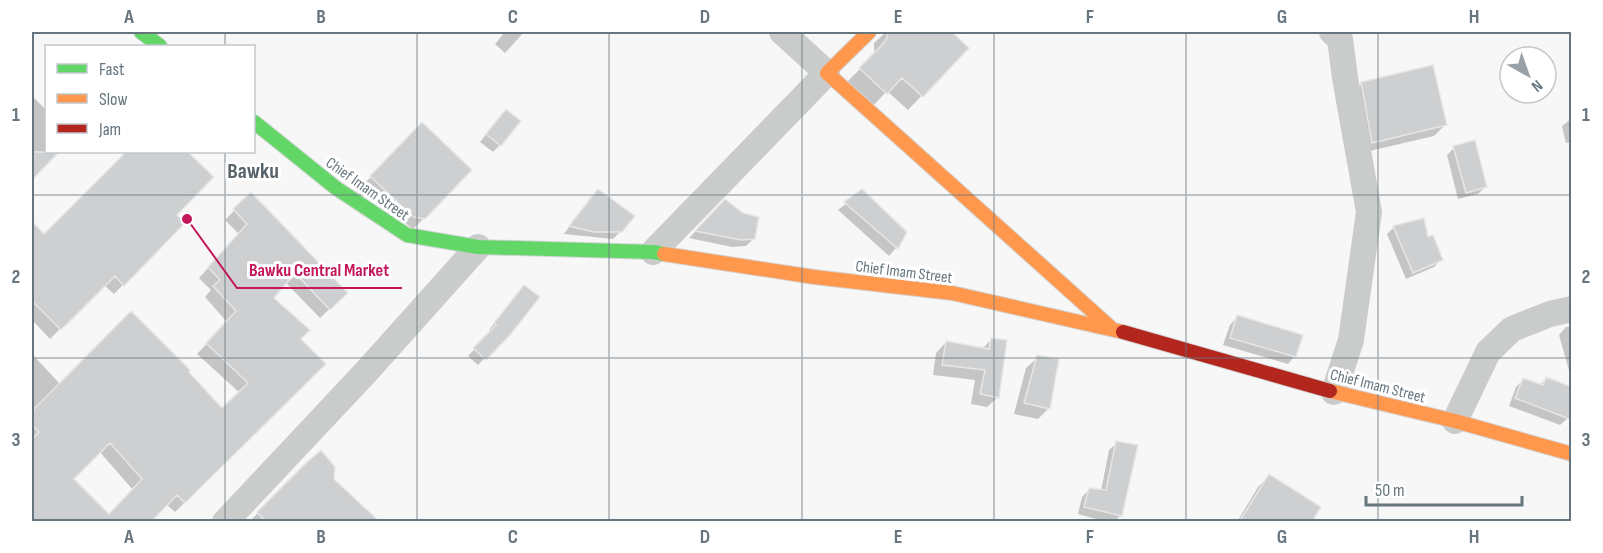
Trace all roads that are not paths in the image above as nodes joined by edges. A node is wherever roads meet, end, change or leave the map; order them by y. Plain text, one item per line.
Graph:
1 (141, 32) edge
2 (782, 32) edge
3 (869, 32) edge
4 (1332, 32) edge
5 (159, 45) edge
6 (827, 73) junction
7 (255, 123) edge
8 (478, 247) junction
9 (653, 252) junction
10 (1572, 309) edge
11 (1112, 329) junction
12 (1334, 392) junction
13 (1455, 421) junction
14 (1572, 454) edge
15 (225, 522) edge

1 - 5 street
2 - 6 street
3 - 6 street
4 - 12 street
6 - 9 street
6 - 11 street
7 - 8 street, Chief Imam Street
8 - 9 street, Chief Imam Street
8 - 15 street
9 - 11 street, Chief Imam Street
10 - 13 street
11 - 12 street, Chief Imam Street
12 - 13 street, Chief Imam Street
13 - 14 street, Chief Imam Street

